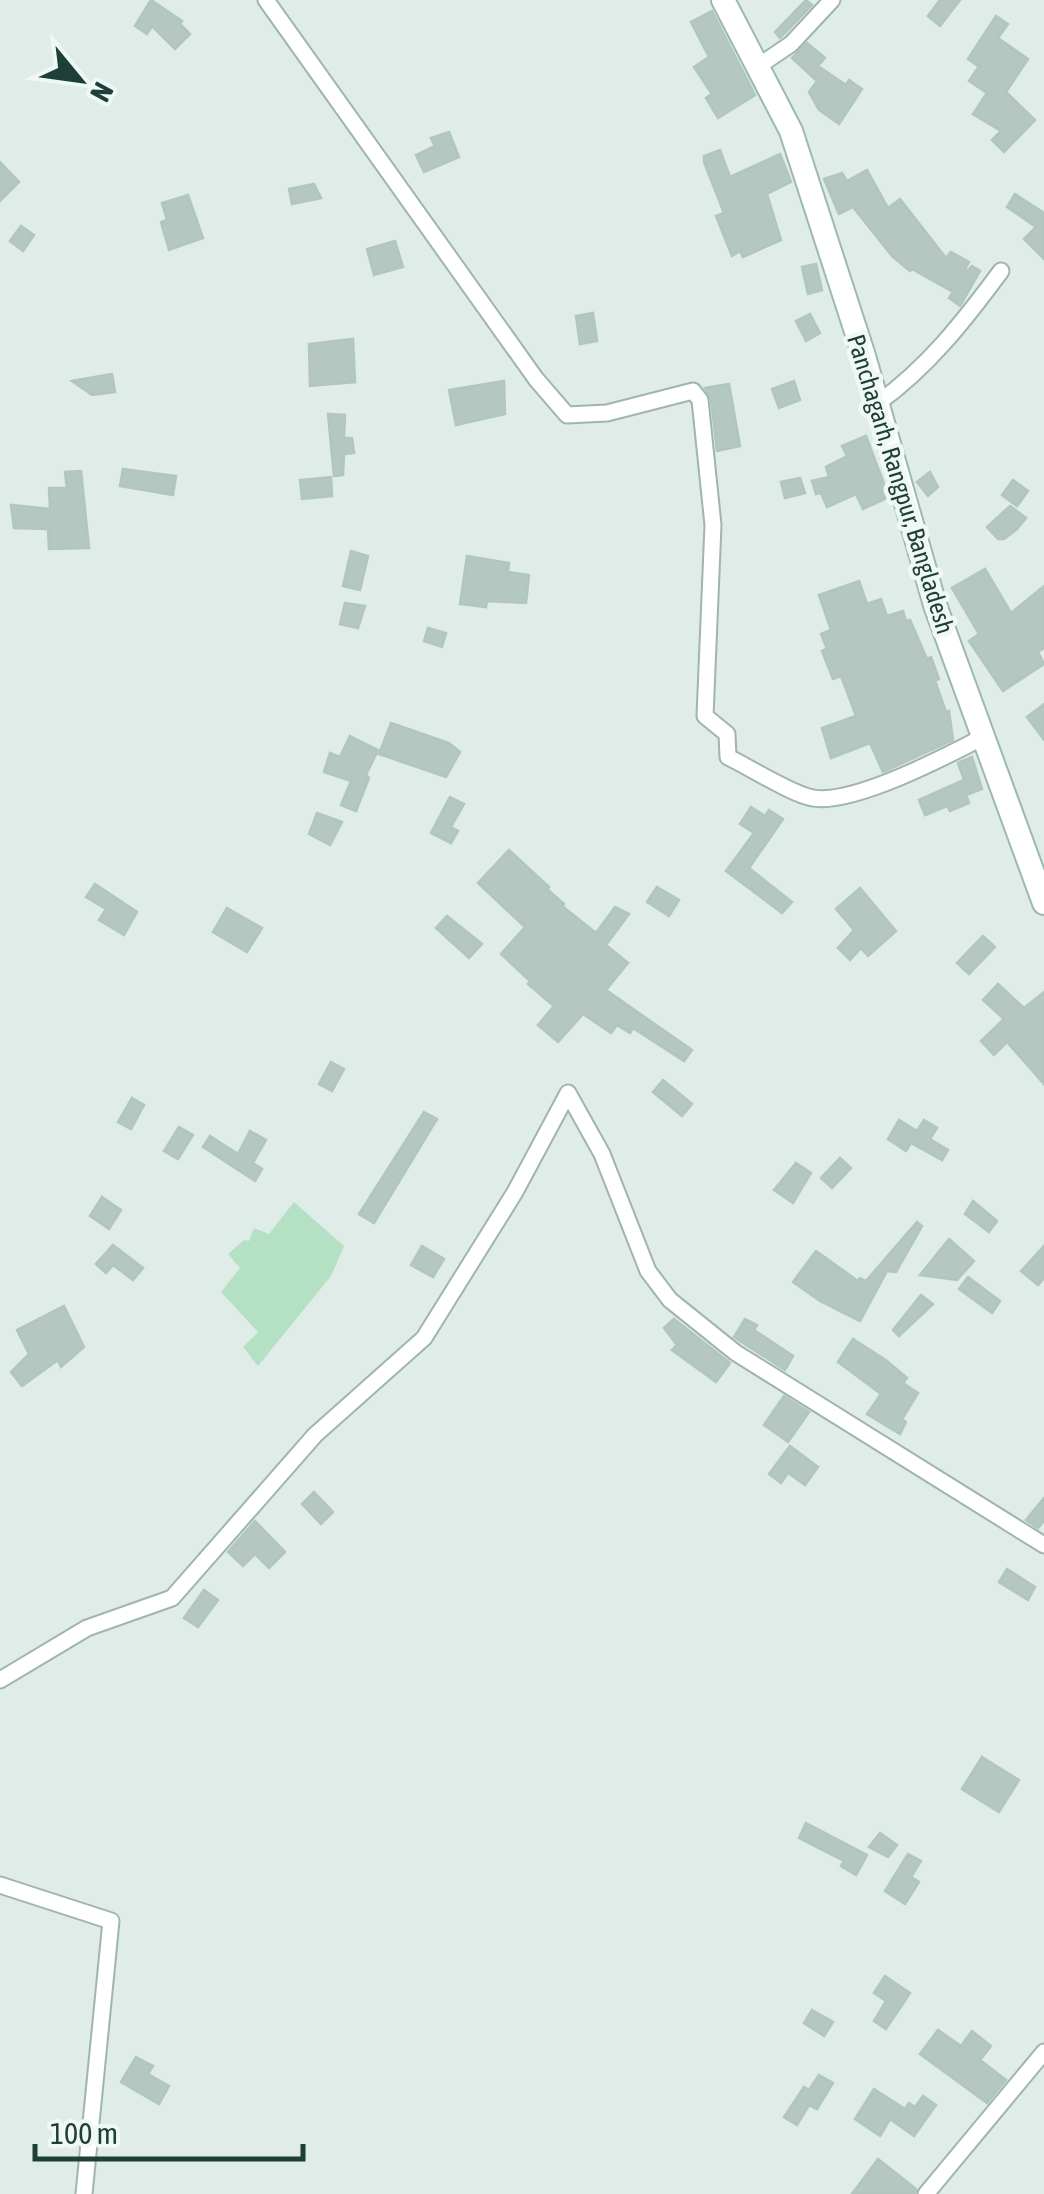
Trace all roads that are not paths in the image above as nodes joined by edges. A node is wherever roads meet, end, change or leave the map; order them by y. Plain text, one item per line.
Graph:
1 (266, 0) edge
2 (723, 0) edge
3 (832, 0) edge
4 (757, 66) junction
5 (1000, 271) dead end
6 (878, 404) junction
7 (983, 736) junction
8 (1044, 903) edge
9 (1044, 1544) edge
10 (0, 1680) edge
11 (0, 1885) edge
12 (1044, 2052) edge
13 (84, 2194) edge
14 (926, 2194) edge

1 - 7 street
2 - 4 street, Panchagarh, Rangpur, Bangladesh
3 - 4 street
4 - 6 street, Panchagarh, Rangpur, Bangladesh
5 - 6 street
6 - 7 street, Panchagarh, Rangpur, Bangladesh
7 - 8 street, Panchagarh, Rangpur, Bangladesh
9 - 10 street
11 - 13 street
12 - 14 street

